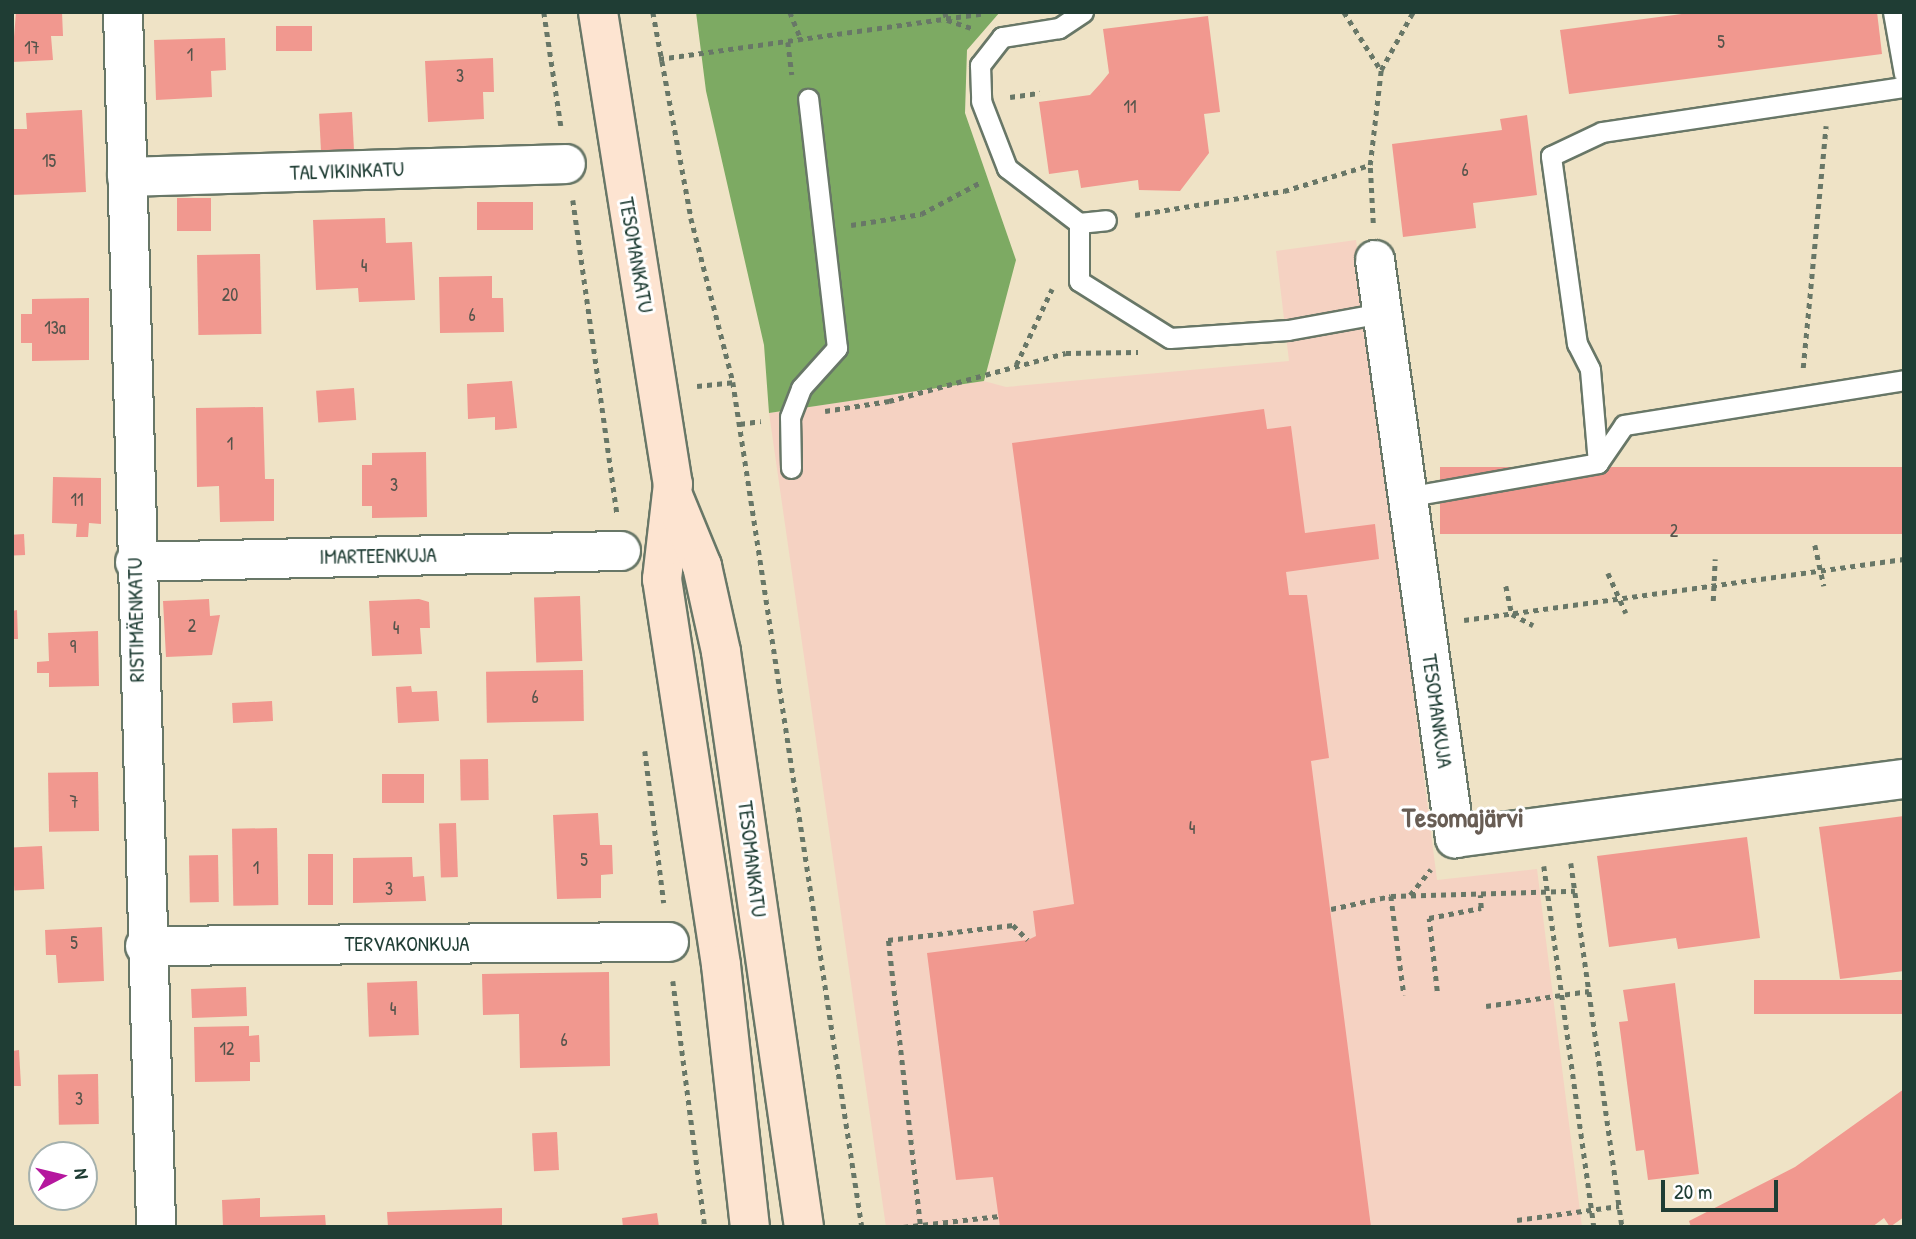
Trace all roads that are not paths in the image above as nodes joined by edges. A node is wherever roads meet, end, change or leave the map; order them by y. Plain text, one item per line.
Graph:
1 (123, 12) edge
2 (598, 12) edge
3 (1083, 12) edge
4 (1893, 12) edge
5 (1904, 74) edge
6 (1904, 87) edge
7 (808, 99) dead end
8 (566, 164) dead end
9 (127, 177) junction
10 (1105, 220) road end
11 (1079, 223) junction
12 (1375, 260) road end
13 (1382, 313) junction
14 (1904, 380) edge
15 (1598, 463) junction
16 (791, 468) dead end
17 (1406, 497) junction
18 (674, 498) junction
19 (621, 551) dead end
20 (135, 562) junction
21 (1904, 779) edge
22 (668, 942) dead end
23 (145, 946) junction
24 (156, 1227) edge
25 (750, 1227) edge
26 (804, 1227) edge

1 - 9 street, RISTIMÄENKATU
2 - 18 main road, TESOMANKATU
3 - 11 lane
4 - 5 lane
6 - 15 lane
7 - 16 lane
8 - 9 street, TALVIKINKATU
9 - 20 street, RISTIMÄENKATU
10 - 11 lane
11 - 13 lane
12 - 13 street, TESOMANKUJA
13 - 17 street, TESOMANKUJA
14 - 15 lane
15 - 17 lane
17 - 21 street, TESOMANKUJA
18 - 25 main road, TESOMANKATU
18 - 26 main road, TESOMANKATU
19 - 20 street, IMARTEENKUJA
20 - 23 street, RISTIMÄENKATU
22 - 23 street, TERVAKONKUJA
23 - 24 street, RISTIMÄENKATU

